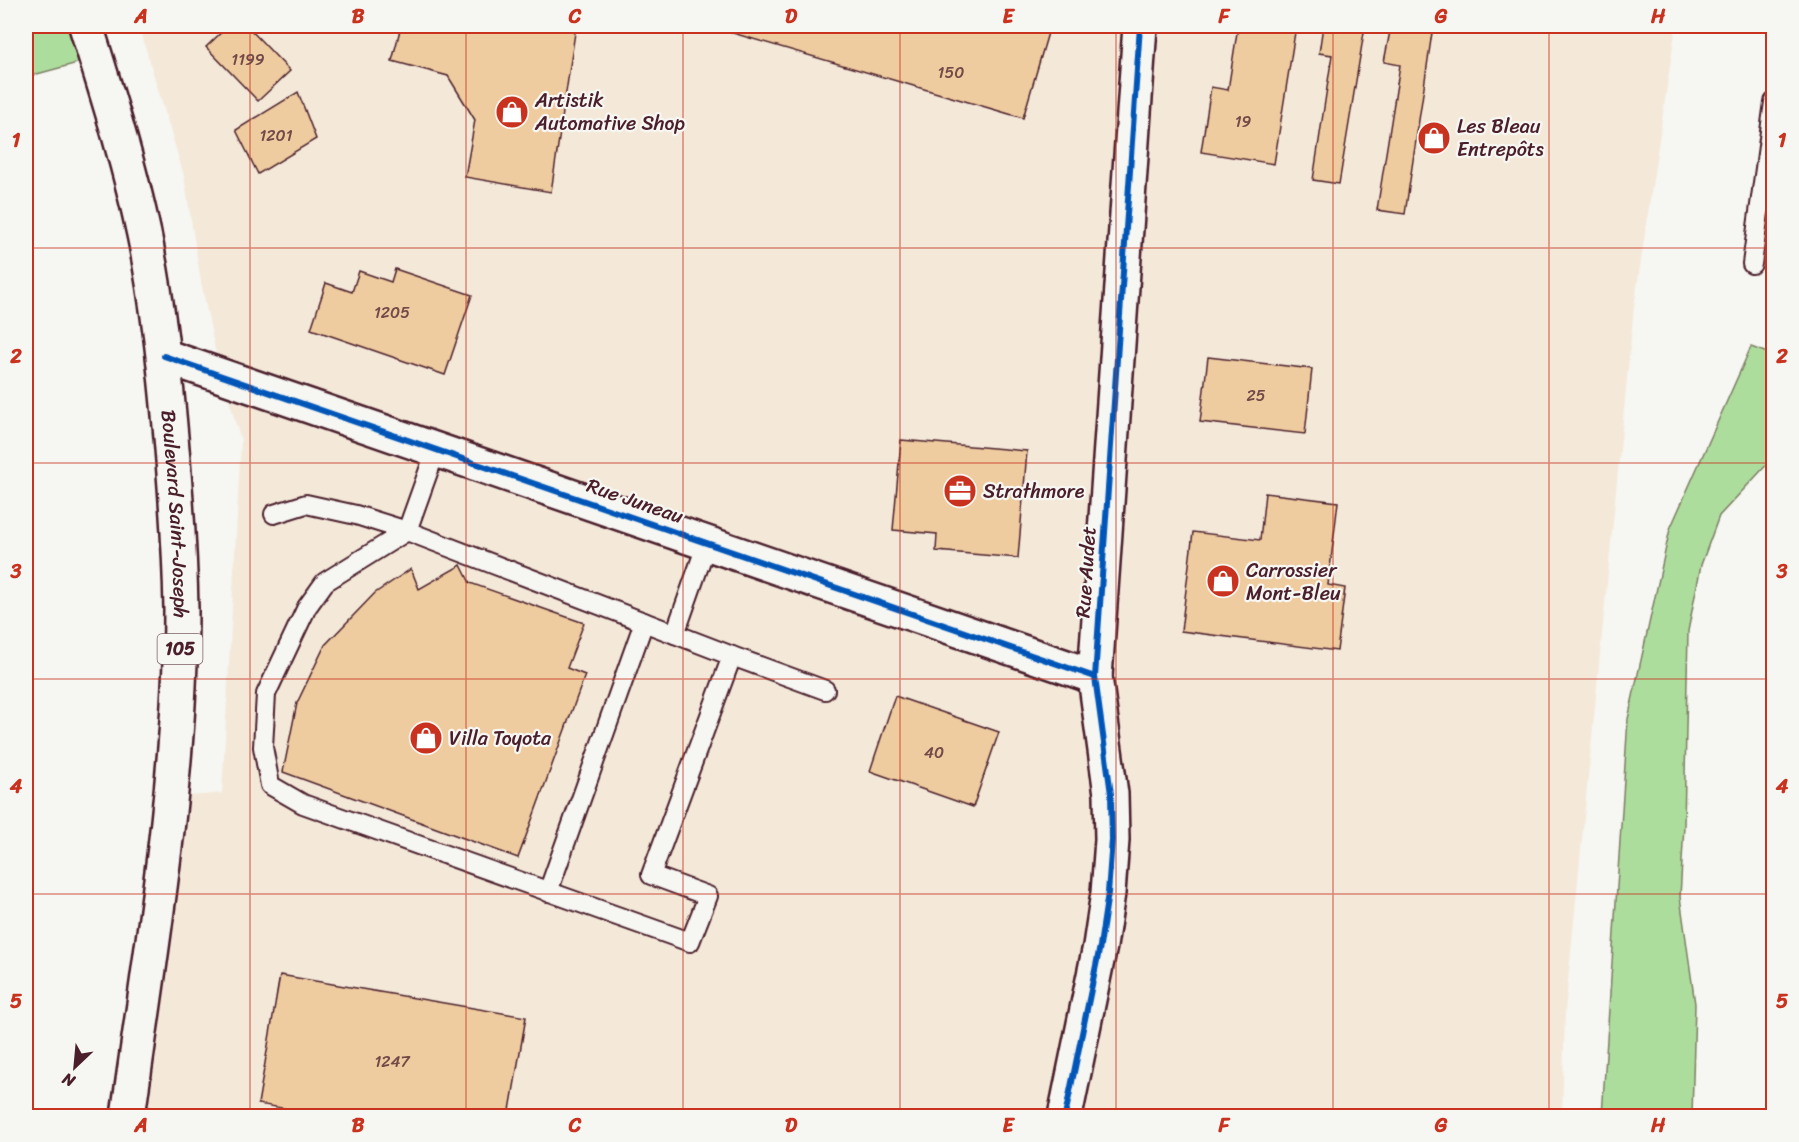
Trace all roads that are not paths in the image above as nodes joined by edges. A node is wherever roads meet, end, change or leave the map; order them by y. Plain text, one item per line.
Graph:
1 (86, 26) edge
2 (1140, 26) edge
3 (1773, 102) edge
4 (1752, 264) dead end
5 (164, 356) junction
6 (436, 450) junction
7 (274, 514) dead end
8 (407, 531) junction
9 (706, 543) junction
10 (644, 622) junction
11 (675, 634) junction
12 (732, 656) junction
13 (1095, 677) junction
14 (825, 690) dead end
15 (548, 892) junction
16 (128, 1116) edge
17 (1065, 1116) edge

1 - 5 street, Boulevard Saint-Joseph / 105
2 - 13 street, Rue Audet
3 - 4 lane
5 - 6 street, Rue Juneau
5 - 16 street, Boulevard Saint-Joseph / 105
6 - 8 lane
6 - 9 street, Rue Juneau
7 - 8 lane
8 - 10 lane
8 - 15 lane
9 - 11 lane
9 - 13 street, Rue Juneau
10 - 11 lane
10 - 15 lane
11 - 12 lane
12 - 14 lane
12 - 15 lane
13 - 17 street, Rue Audet

